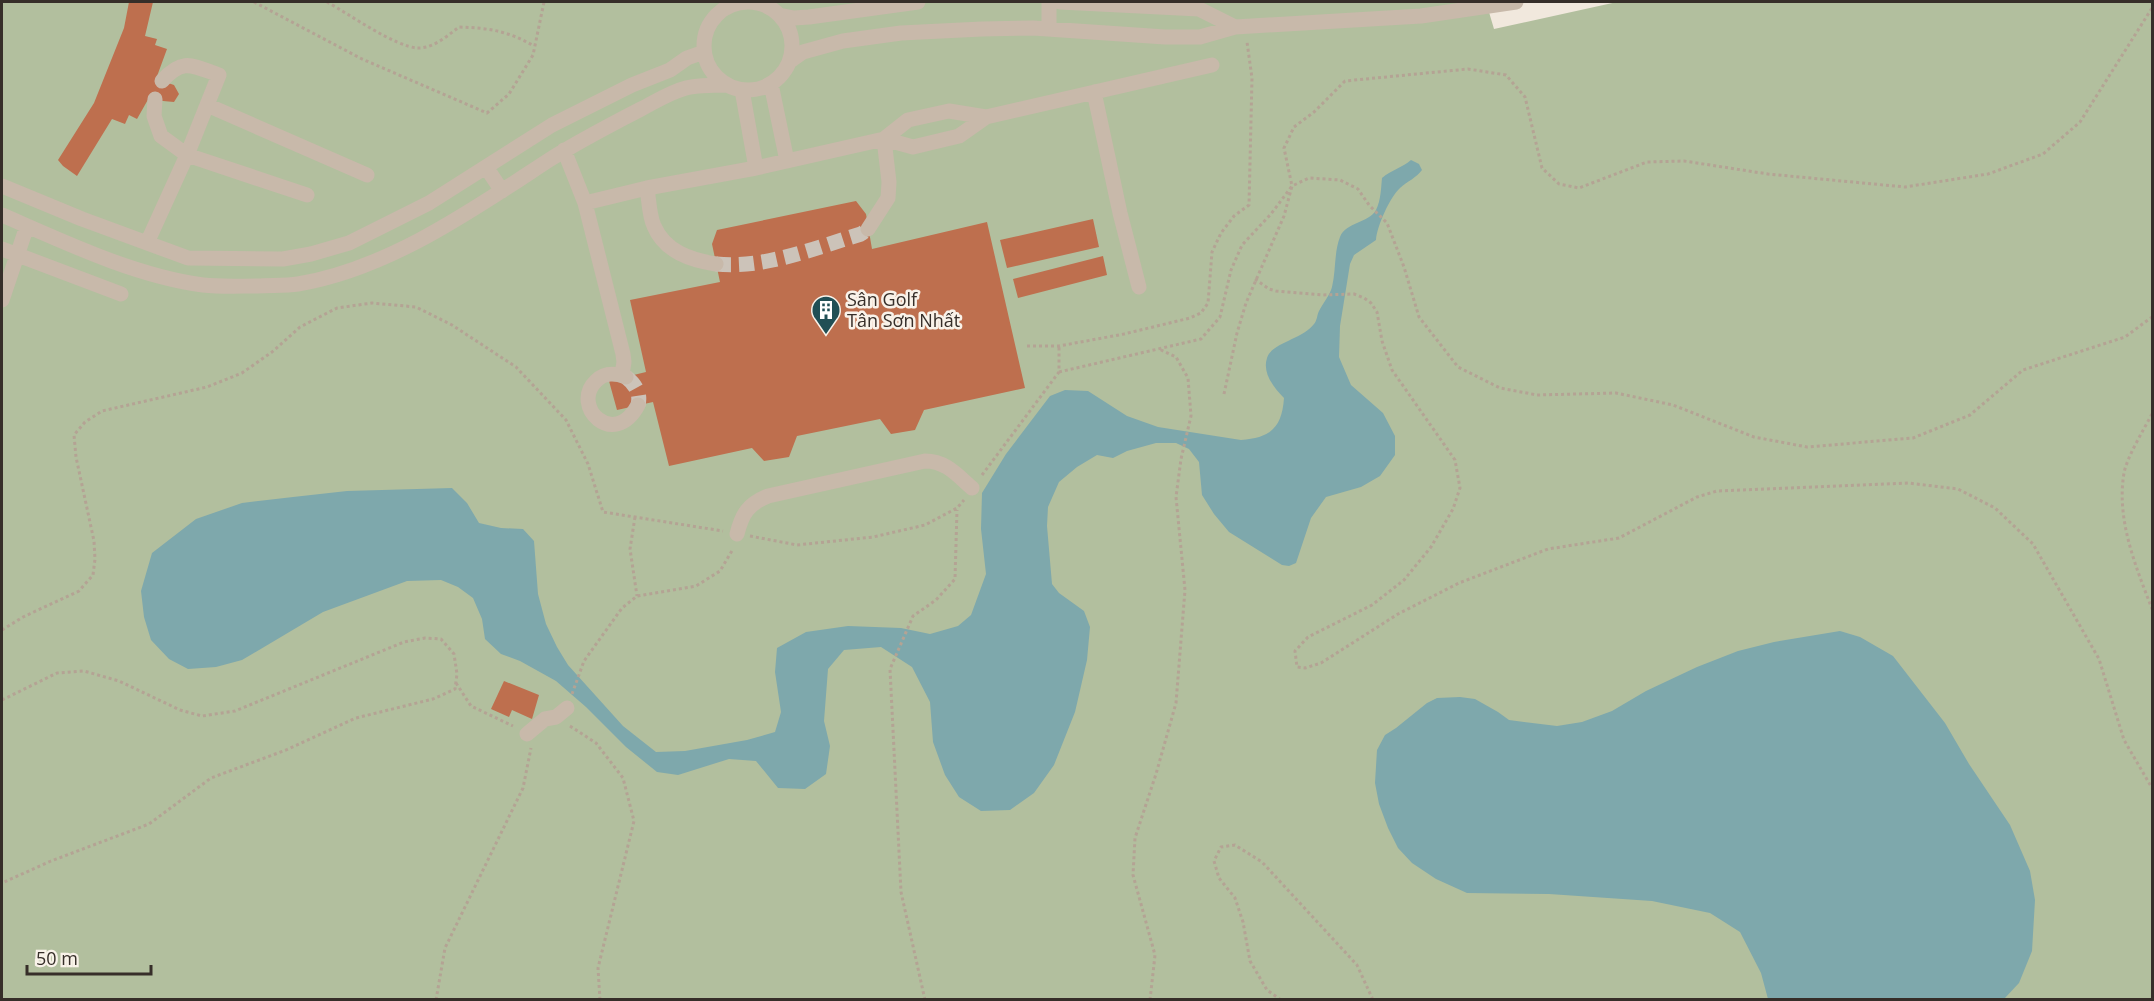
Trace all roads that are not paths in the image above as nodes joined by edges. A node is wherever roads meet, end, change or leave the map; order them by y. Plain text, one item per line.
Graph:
1 (918, 2) edge
2 (1048, 2) edge
3 (1060, 2) edge
4 (1516, 2) edge
5 (758, 3) edge
6 (724, 5) edge
7 (779, 15) junction
8 (1240, 27) junction
9 (1048, 29) junction
10 (704, 52) junction
11 (789, 62) junction
12 (1212, 65) dead end
13 (162, 81) dead end
14 (771, 84) junction
15 (727, 85) junction
16 (742, 90) junction
17 (1094, 92) junction
18 (155, 99) dead end
19 (207, 105) junction
20 (986, 117) junction
21 (884, 139) junction
22 (564, 150) junction
23 (187, 155) junction
24 (787, 161) junction
25 (486, 167) junction
26 (756, 168) junction
27 (367, 175) dead end
28 (2, 186) edge
29 (647, 188) junction
30 (502, 191) junction
31 (307, 195) dead end
32 (585, 203) junction
33 (2, 215) edge
34 (82, 219) junction
35 (27, 226) junction
36 (868, 229) tunnel mouth
37 (147, 243) junction
38 (70, 245) junction
39 (2, 249) edge
40 (17, 255) junction
41 (234, 259) junction
42 (716, 264) tunnel mouth
43 (232, 287) junction
44 (1139, 287) dead end
45 (121, 294) dead end
46 (2, 300) edge
47 (638, 405) dead end
48 (972, 488) road end
49 (740, 534) road end
50 (561, 712) road end
51 (527, 734) road end

1 - 7 street
2 - 9 street
3 - 8 street
4 - 8 street
5 - 6 street
5 - 7 street
6 - 10 street
7 - 11 street
8 - 9 street
9 - 11 street
10 - 15 street
10 - 25 street
11 - 14 street
12 - 17 street
13 - 19 street
14 - 16 street
14 - 24 street
15 - 16 street
15 - 22 street
16 - 26 street
17 - 20 street
17 - 44 street
18 - 23 street
19 - 23 street
19 - 27 street
20 - 21 street
20 - 21 street
21 - 24 street
21 - 36 street
22 - 30 street
22 - 32 street
23 - 31 street
23 - 37 street
24 - 26 street
25 - 30 street
25 - 41 street
26 - 29 street
28 - 34 street
29 - 32 street
29 - 42 street
30 - 43 street
32 - 47 street
33 - 35 street
34 - 37 street
34 - 38 street
35 - 38 street
35 - 40 street
37 - 41 street
38 - 43 street
39 - 40 street
40 - 45 street
40 - 46 street
41 - 43 street
48 - 49 street
50 - 51 street

